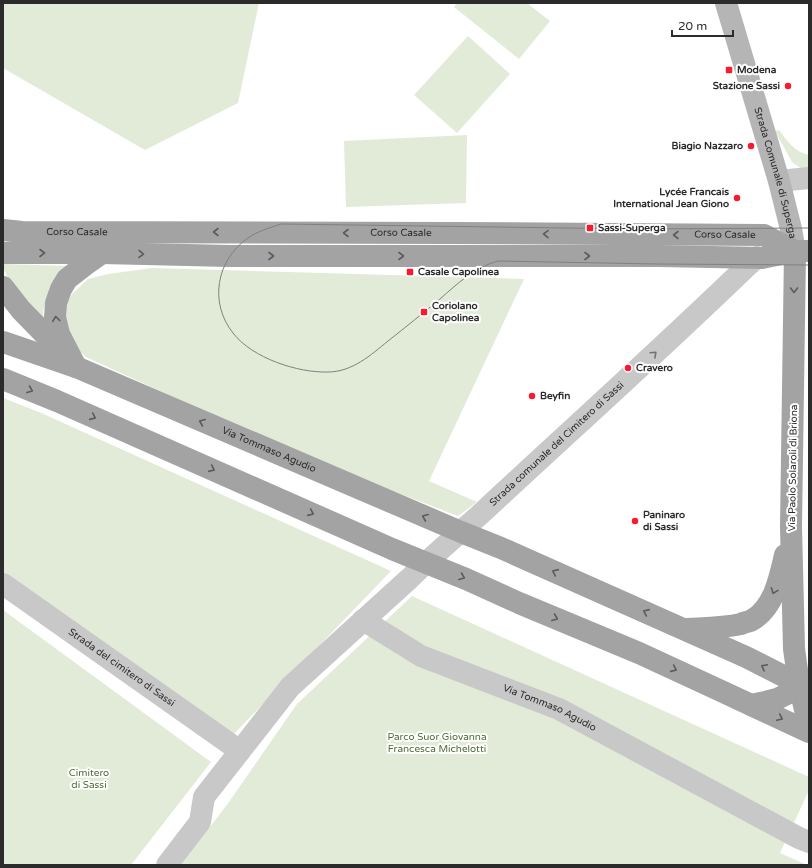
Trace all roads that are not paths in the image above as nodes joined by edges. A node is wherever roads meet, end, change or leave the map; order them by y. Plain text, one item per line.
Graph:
1 (726, 3) edge
2 (809, 178) edge
3 (779, 181) junction
4 (3, 230) edge
5 (804, 248) edge
6 (3, 253) edge
7 (102, 253) junction
8 (757, 258) junction
9 (3, 287) edge
10 (3, 342) edge
11 (76, 367) junction
12 (3, 379) edge
13 (791, 527) junction
14 (460, 532) junction
15 (425, 563) junction
16 (3, 584) edge
17 (363, 620) junction
18 (684, 629) junction
19 (806, 684) edge
20 (751, 705) junction
21 (809, 727) edge
22 (809, 732) edge
23 (240, 751) junction
24 (809, 842) edge
25 (167, 865) edge

1 - 3 street, Strada Comunale di Superga
2 - 3 street
3 - 5 street, Strada Comunale di Superga
5 -> 4 main road, Corso Casale
5 - 8 main road
5 -> 13 main road, Via Paolo Solaroli di Briona
6 -> 7 main road
7 -> 8 main road
11 -> 7 main road
14 -> 8 street, Strada comunale del Cimitero di Sassi
9 - 11 main road
10 - 11 main road, Via Tommaso Agudio
14 -> 11 main road, Via Tommaso Agudio
12 -> 15 main road
13 -> 18 main road
13 - 19 main road, Via Paolo Solaroli di Briona
14 - 15 street
18 -> 14 main road, Via Tommaso Agudio
15 - 17 street
15 -> 20 main road
16 - 23 street, Strada del cimitero di Sassi
17 - 23 street
17 - 24 street, Via Tommaso Agudio
19 -> 18 main road, Via Tommaso Agudio
19 - 20 main road
19 - 21 main road, Via Paolo Solaroli di Briona
20 -> 22 main road
23 - 25 street

